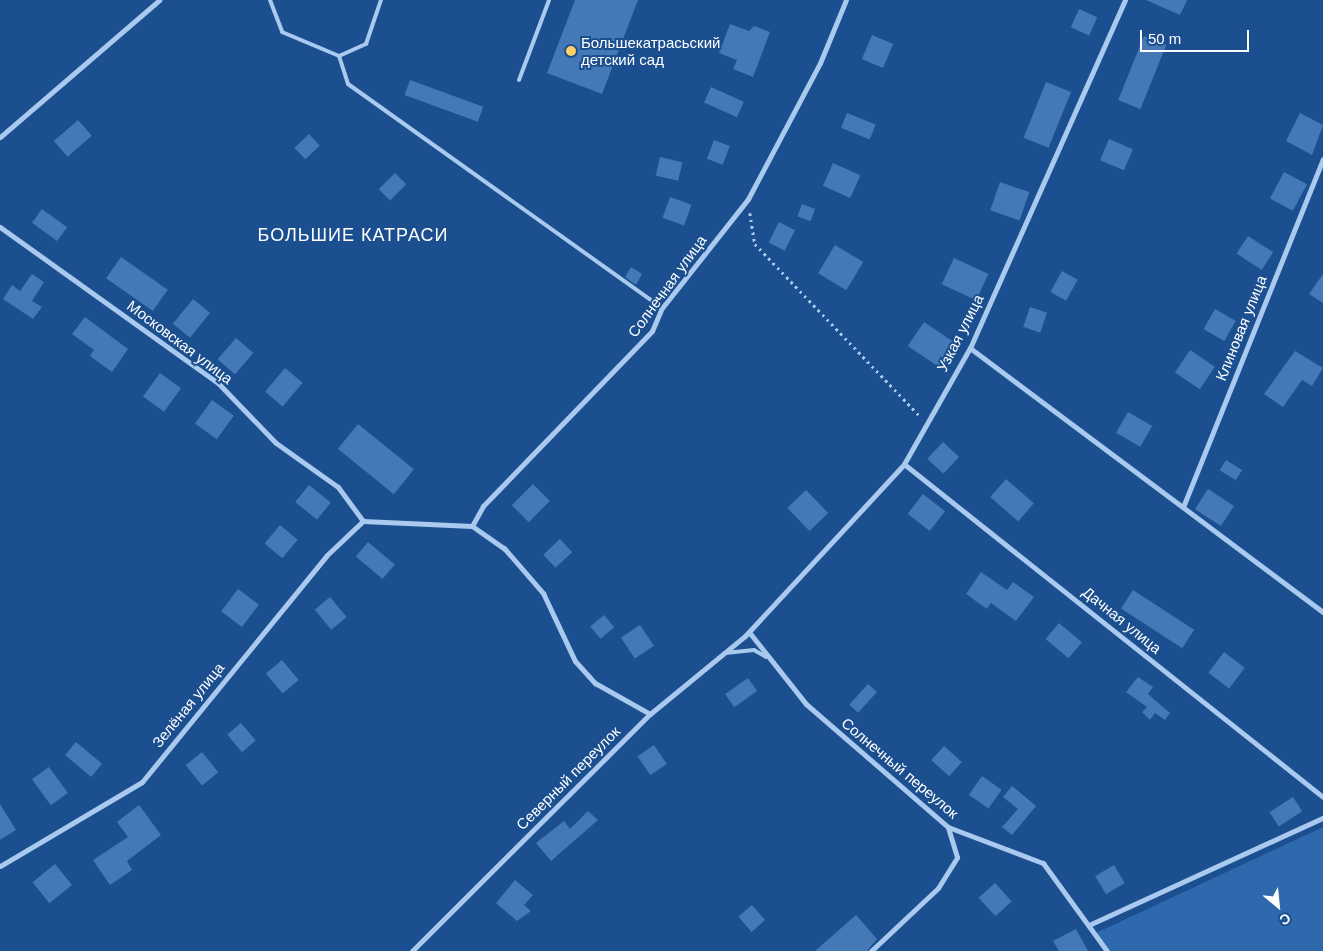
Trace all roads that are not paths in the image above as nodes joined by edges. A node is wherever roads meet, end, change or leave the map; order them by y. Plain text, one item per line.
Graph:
1 (159, 0) edge
2 (270, 0) edge
3 (381, 0) edge
4 (549, 0) edge
5 (846, 0) edge
6 (1125, 0) edge
7 (339, 56) junction
8 (518, 80) dead end
9 (0, 137) edge
10 (1323, 159) edge
11 (0, 227) edge
12 (662, 308) junction
13 (970, 348) junction
14 (904, 464) junction
15 (1183, 507) junction
16 (363, 521) junction
17 (472, 526) junction
18 (1323, 612) edge
19 (748, 632) junction
20 (720, 654) junction
21 (766, 657) junction
22 (650, 714) junction
23 (1323, 797) edge
24 (1323, 818) edge
25 (948, 827) junction
26 (0, 866) edge
27 (1091, 924) junction
28 (412, 951) edge
29 (871, 951) edge
30 (1107, 951) edge

1 - 9 street
2 - 7 lane
3 - 7 lane
4 - 8 lane
5 - 12 street, Солнечная улица
6 - 13 street, Узкая улица
7 - 12 lane
10 - 15 street, Клиновая улица
11 - 16 street, Московская улица
12 - 17 street, Солнечная улица
13 - 14 street, Узкая улица
13 - 15 street
14 - 19 street, Узкая улица
14 - 23 street, Дачная улица
15 - 18 street
16 - 17 street
16 - 26 street, Зелёная улица
17 - 22 street
19 - 20 street, Северный переулок
19 - 21 street, Солнечный переулок
20 - 21 lane
20 - 22 street, Северный переулок
21 - 25 street, Солнечный переулок
22 - 28 street, Северный переулок
24 - 27 street
25 - 27 street, Солнечный переулок
25 - 29 street
27 - 30 street, Солнечный переулок

